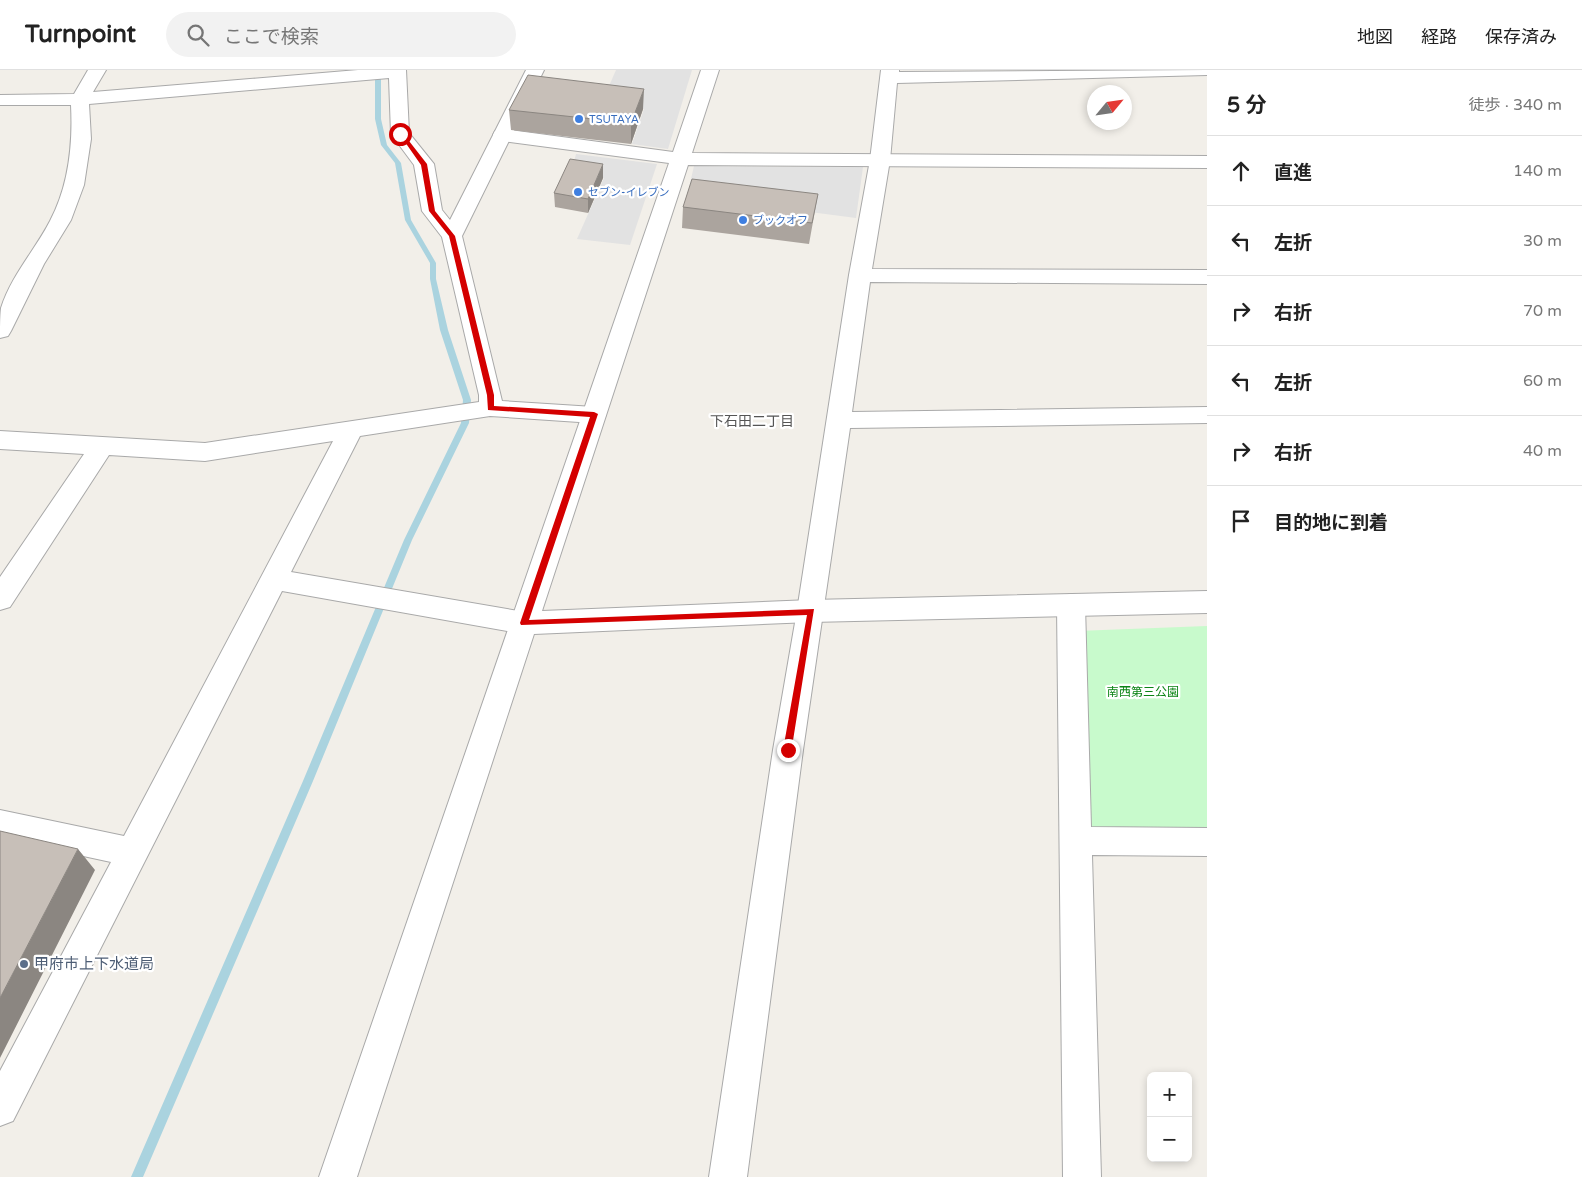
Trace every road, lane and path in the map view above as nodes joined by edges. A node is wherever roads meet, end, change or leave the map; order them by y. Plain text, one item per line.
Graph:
1 (97, 70) edge
2 (206, 70) edge
3 (535, 70) edge
4 (710, 70) edge
5 (1207, 70) edge
6 (390, 72) edge
7 (889, 74) edge
8 (187, 90) junction
9 (80, 99) junction
10 (0, 100) edge
11 (502, 135) junction
12 (678, 159) junction
13 (880, 160) junction
14 (1207, 162) edge
15 (452, 236) junction
16 (860, 274) junction
17 (1207, 278) edge
18 (0, 332) edge
19 (487, 409) junction
20 (594, 414) junction
21 (1207, 415) edge
22 (839, 420) junction
23 (352, 428) junction
24 (0, 440) edge
25 (102, 446) junction
26 (274, 578) junction
27 (0, 599) edge
28 (1207, 602) edge
29 (1071, 605) junction
30 (812, 611) junction
31 (524, 623) junction
32 (0, 824) edge
33 (1076, 841) junction
34 (1207, 842) edge
35 (132, 852) junction
36 (0, 1108) edge
37 (338, 1177) edge
38 (728, 1177) edge
39 (1082, 1177) edge

1 - 9 street
2 - 8 street
3 - 11 street
4 - 12 street
5 - 7 street
6 - 8 street
6 - 15 street
7 - 13 street
8 - 9 street
9 - 10 street
9 - 18 street
11 - 12 street
11 - 15 street
12 - 13 street
12 - 20 street
13 - 14 street
13 - 16 street
15 - 19 street
16 - 17 street
16 - 22 street
19 - 20 street
19 - 23 street
20 - 31 street
21 - 22 street
22 - 30 street
23 - 25 street
23 - 26 street
24 - 25 street
25 - 27 street
26 - 31 street
26 - 35 street
28 - 29 street
29 - 30 street
29 - 33 street
30 - 31 street
30 - 38 street
31 - 37 street
32 - 35 street
33 - 34 street
33 - 39 street
35 - 36 street

